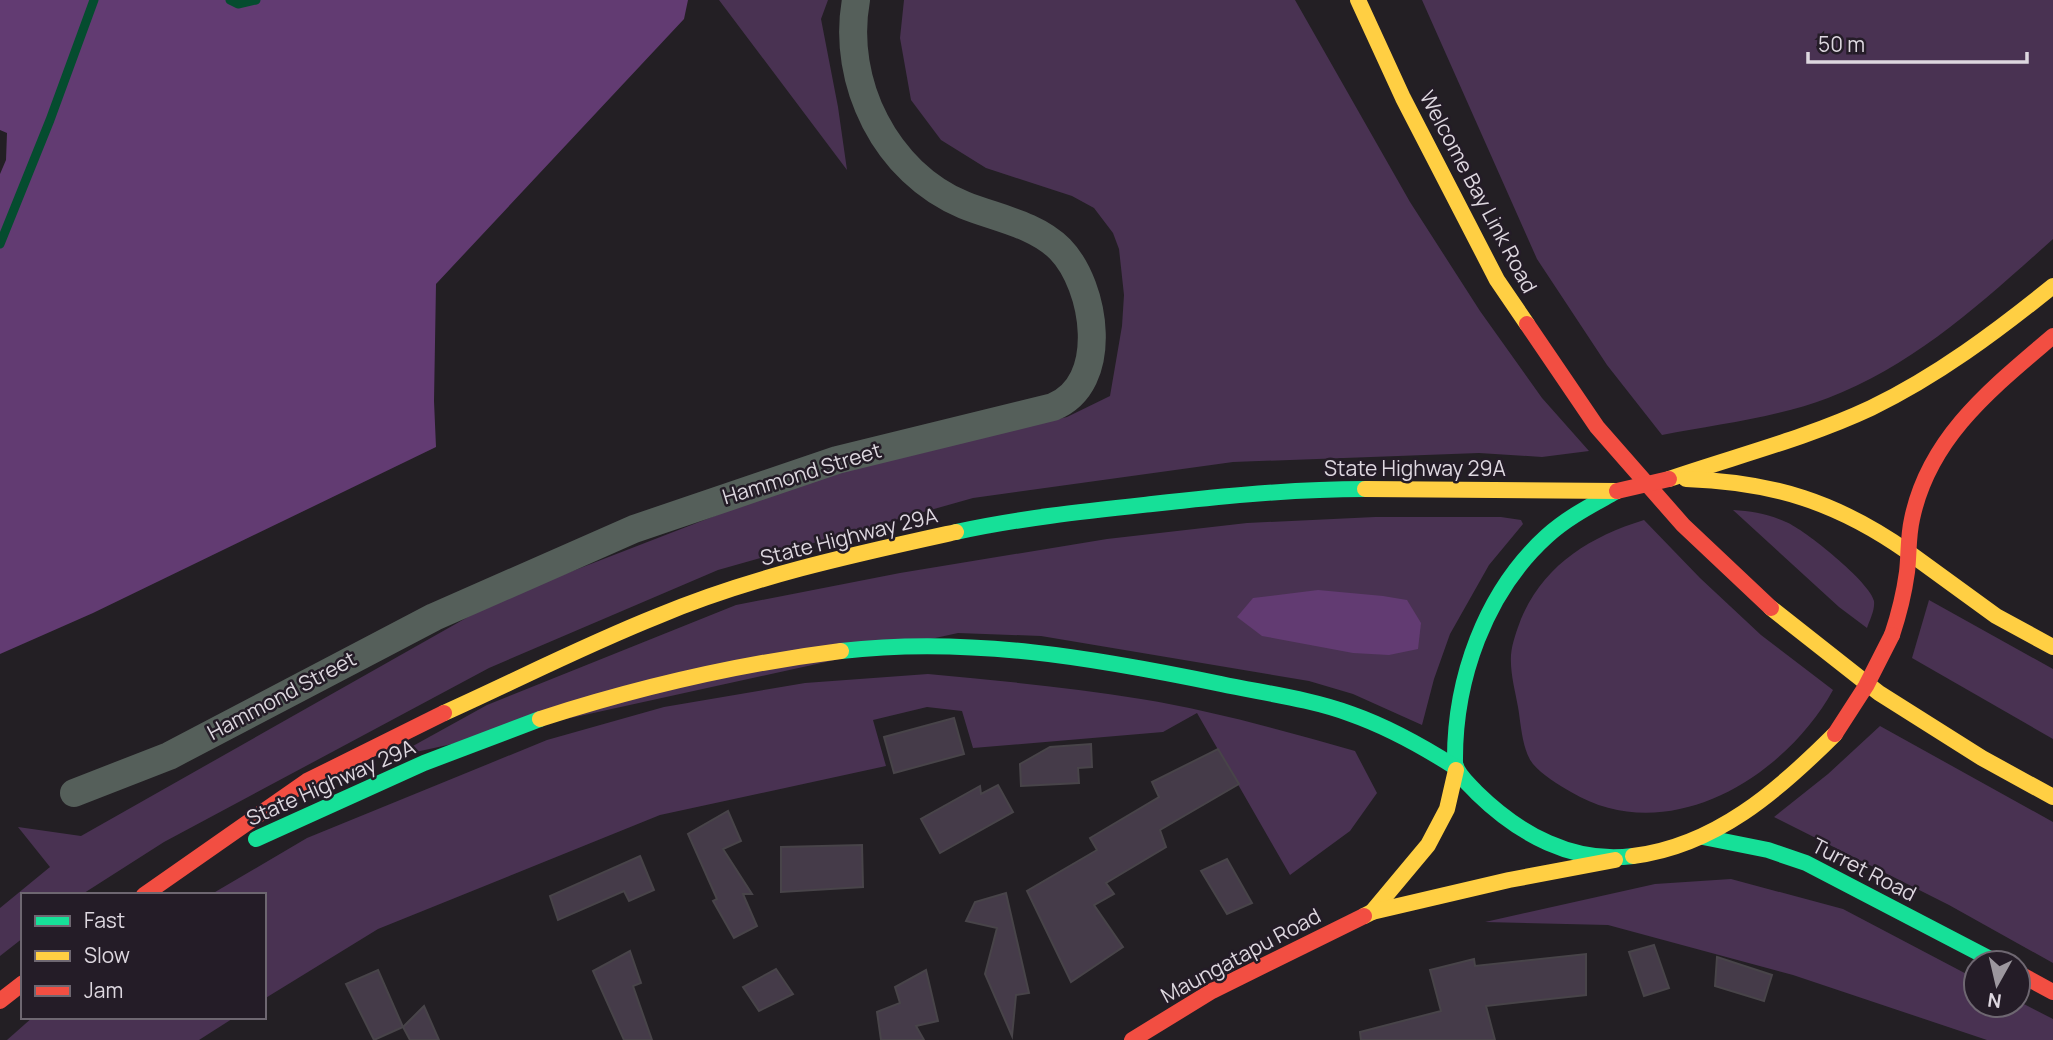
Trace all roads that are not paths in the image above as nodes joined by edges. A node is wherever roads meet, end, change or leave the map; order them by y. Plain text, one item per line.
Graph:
1 (856, 0) edge
2 (1358, 0) edge
3 (2053, 286) edge
4 (2053, 336) edge
5 (1702, 473) junction
6 (1617, 491) junction
7 (1908, 552) junction
8 (2053, 647) edge
9 (1456, 768) junction
10 (74, 793) dead end
11 (2053, 797) edge
12 (1703, 837) junction
13 (1623, 859) junction
14 (162, 883) junction
15 (147, 893) edge
16 (1372, 912) junction
17 (1971, 949) edge
18 (2032, 981) edge
19 (21, 985) edge
20 (2053, 992) edge
21 (0, 1001) edge
22 (1132, 1040) edge

1 - 10 street, Hammond Street
2 - 11 main road, Welcome Bay Link Road
3 - 5 main road
4 - 7 main road
5 - 6 main road, bridge
5 - 7 main road
6 - 9 main road, Maungatapu Road
6 - 14 main road, State Highway 29A
7 - 8 main road
7 - 12 main road, Maungatapu Road, bridge
9 - 13 main road, State Highway 29A
9 - 14 main road, State Highway 29A
9 - 16 main road, Maungatapu Road
12 - 13 main road, Maungatapu Road
12 - 17 main road, Turret Road
13 - 16 main road, Maungatapu Road
14 - 15 main road, State Highway 29A
16 - 22 main road, Maungatapu Road
18 - 20 main road
19 - 21 main road

